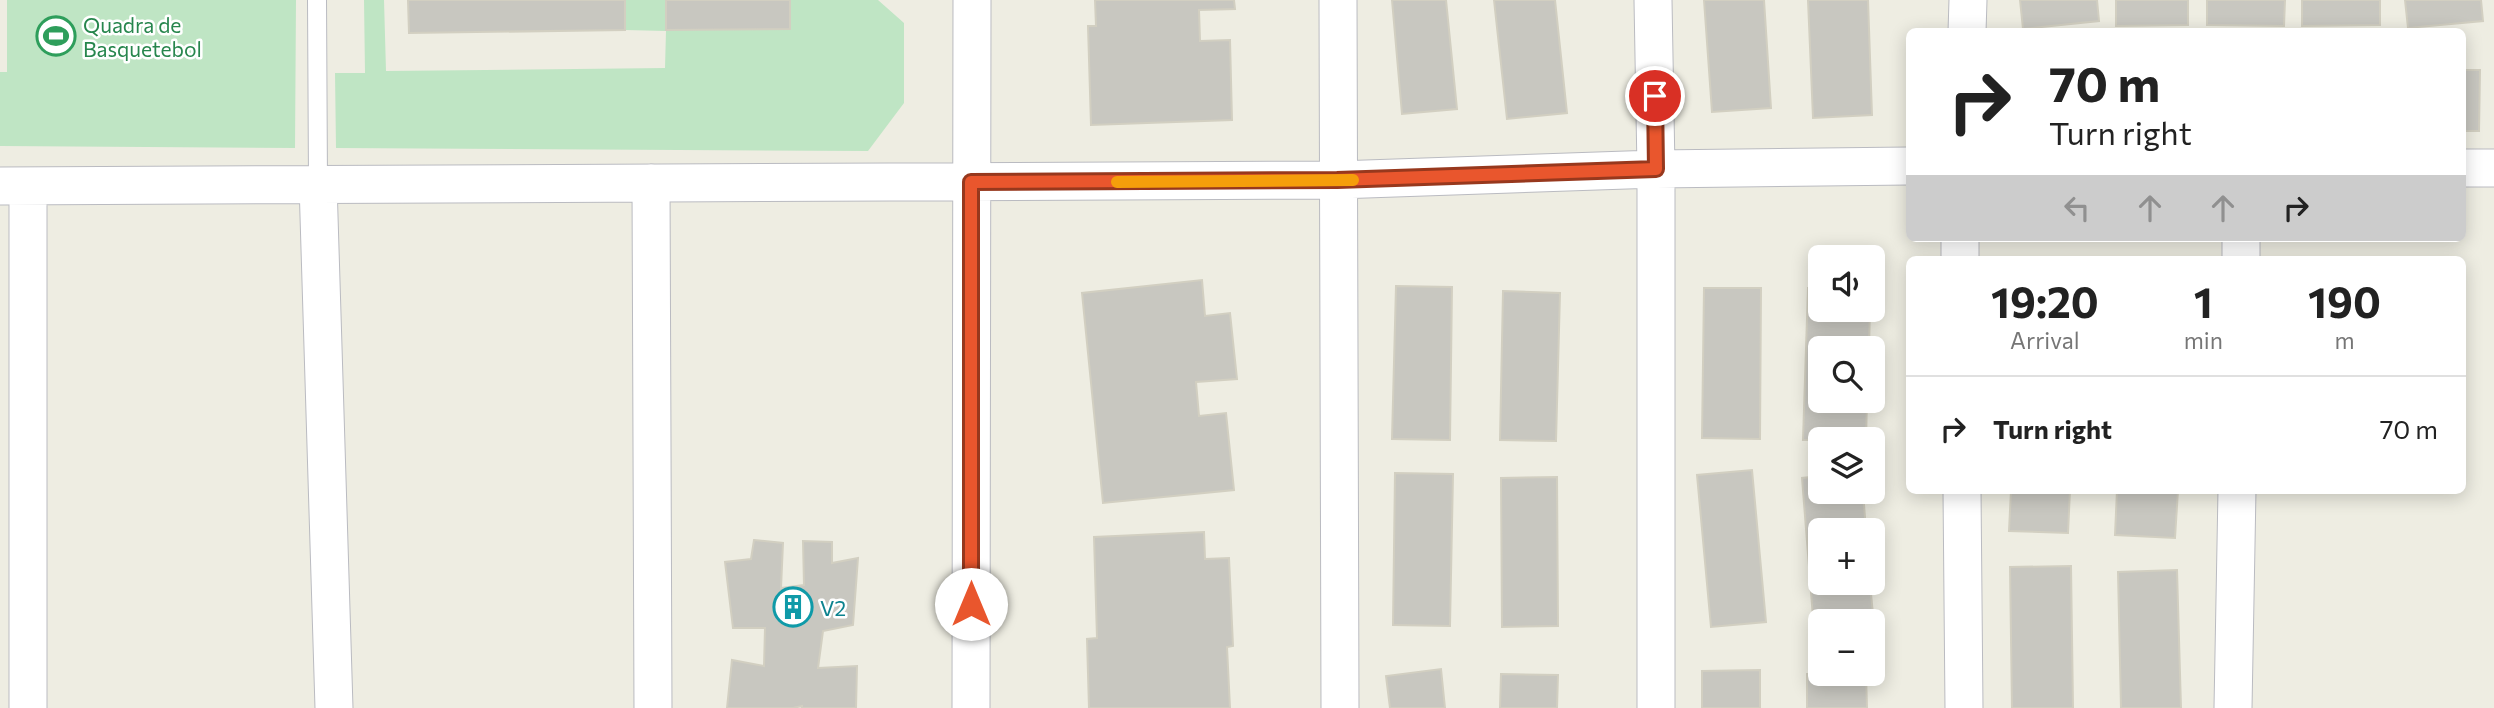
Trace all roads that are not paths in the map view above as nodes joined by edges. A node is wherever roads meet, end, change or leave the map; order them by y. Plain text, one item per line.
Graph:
1 (317, 0) edge
2 (972, 0) edge
3 (1338, 0) edge
4 (1653, 0) edge
5 (1968, 0) edge
6 (1967, 28) edge
7 (1906, 166) edge
8 (2466, 167) edge
9 (2494, 168) edge
10 (1656, 169) junction
11 (1337, 180) junction
12 (971, 182) junction
13 (318, 183) junction
14 (651, 183) junction
15 (14, 186) edge
16 (1962, 494) edge
17 (2237, 494) edge
18 (28, 708) edge
19 (334, 708) edge
20 (653, 708) edge
21 (971, 708) edge
22 (1339, 708) edge
23 (1656, 708) edge
24 (1964, 708) edge
25 (2233, 708) edge

1 - 13 lane
2 - 12 street
3 - 11 street
4 - 10 street
5 - 6 street
7 - 10 street
8 - 9 street
10 - 11 street
10 - 23 street
11 - 12 street
11 - 22 street
12 - 14 street
12 - 21 street
13 - 14 street
13 - 15 street
13 - 19 street
14 - 20 street
15 - 18 street
16 - 24 street
17 - 25 street

